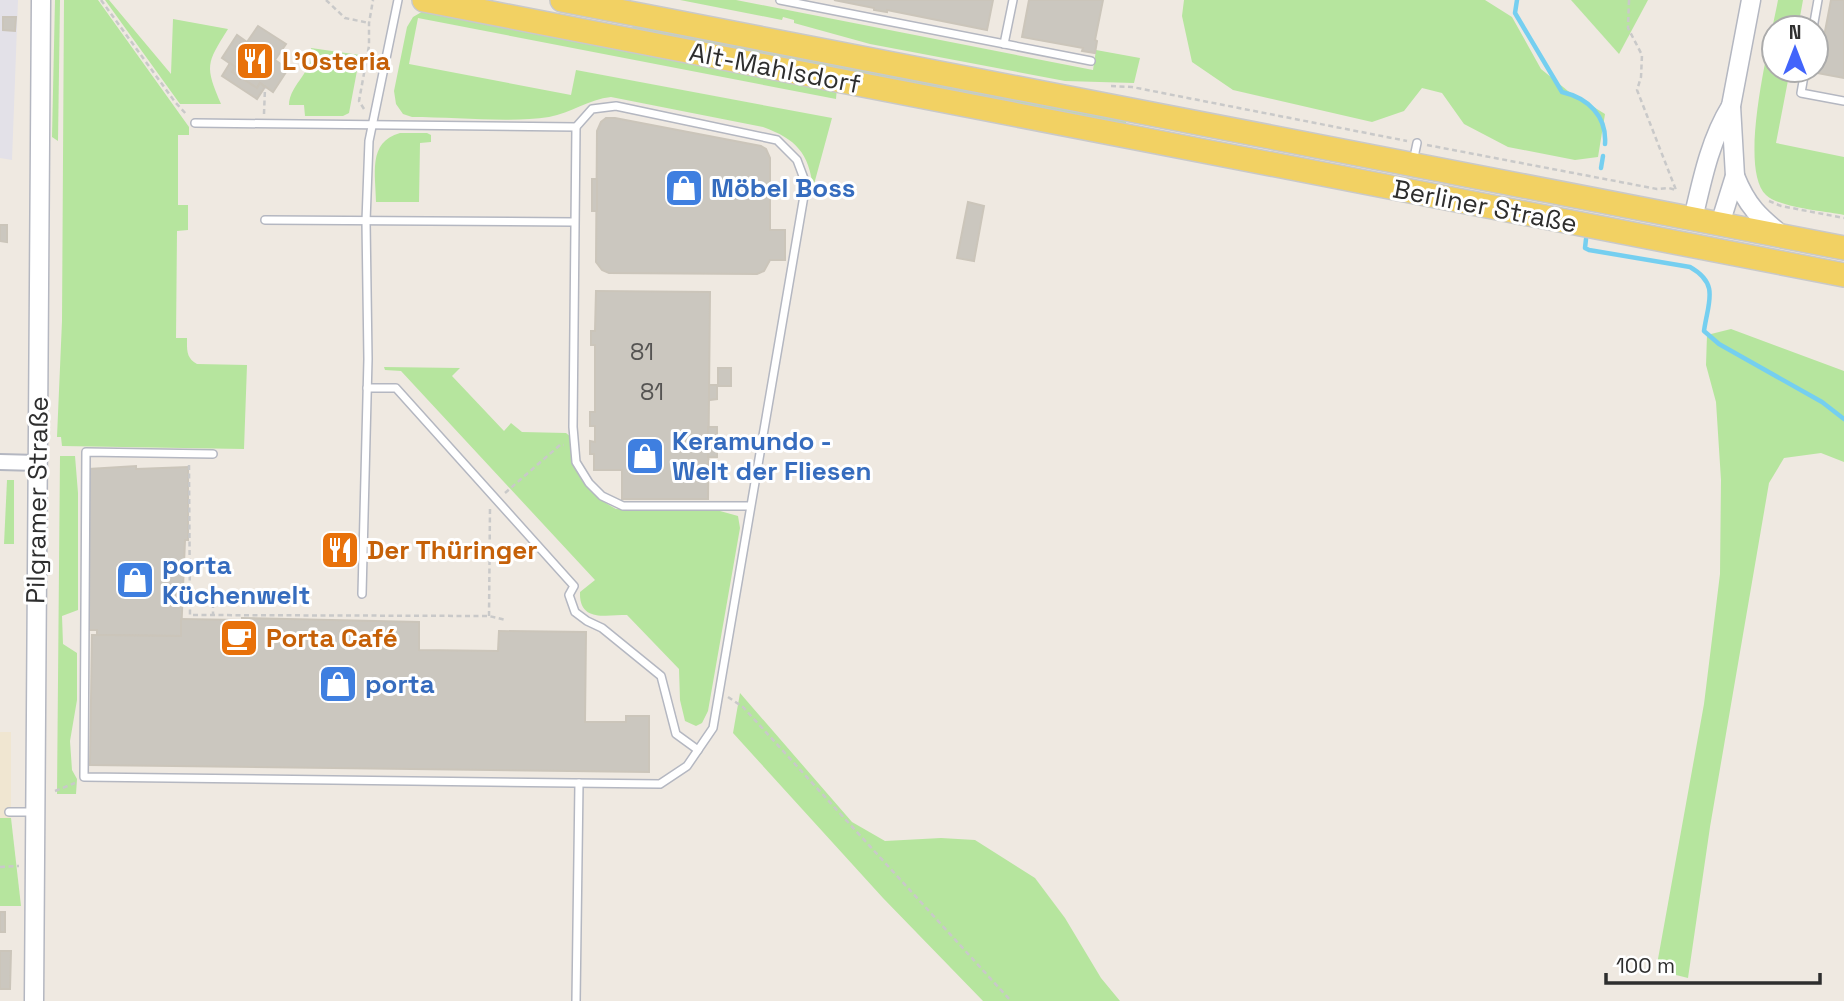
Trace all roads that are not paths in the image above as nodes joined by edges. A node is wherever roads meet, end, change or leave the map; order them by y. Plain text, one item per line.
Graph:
1 (41, 0) edge
2 (398, 0) edge
3 (424, 0) edge
4 (562, 0) edge
5 (785, 0) edge
6 (1013, 0) edge
7 (1751, 0) edge
8 (626, 11) edge
9 (1004, 44) junction
10 (1091, 61) dead end
11 (1803, 84) edge
12 (1844, 101) edge
13 (1731, 106) junction
14 (1127, 109) joint
15 (195, 123) road end
16 (373, 125) junction
17 (576, 127) junction
18 (1125, 135) joint
19 (1735, 176) junction
20 (1693, 219) junction
21 (265, 220) dead end
22 (366, 221) junction
23 (573, 222) junction
24 (1720, 224) junction
25 (1783, 236) junction
26 (1702, 248) junction
27 (1844, 248) edge
28 (1844, 275) edge
29 (367, 388) junction
30 (212, 454) dead end
31 (0, 463) edge
32 (38, 463) junction
33 (750, 506) junction
34 (362, 594) dead end
35 (698, 750) junction
36 (579, 783) junction
37 (9, 811) dead end
38 (35, 812) junction
39 (34, 1001) edge
40 (576, 1001) edge

1 - 32 street, Pilgramer Straße
2 - 16 lane
3 - 18 main road, Alt-Mahlsdorf
4 - 8 main road, Alt-Mahlsdorf
5 - 9 lane
6 - 9 lane
7 - 13 street
8 - 14 main road, Alt-Mahlsdorf
9 - 10 lane
11 - 12 lane
13 - 19 street
13 - 20 street
14 - 20 main road, Berliner Straße
15 - 16 lane
16 - 17 lane
16 - 22 lane
17 - 23 lane
17 - 33 lane
18 - 26 main road, Berliner Straße
19 - 24 street
19 - 25 street
20 - 24 main road, Berliner Straße
20 - 26 street
21 - 22 lane
22 - 23 lane
22 - 29 lane
23 - 33 lane
24 - 25 main road, Berliner Straße
24 - 26 street
25 - 27 main road, Berliner Straße
26 - 28 main road, Berliner Straße
29 - 34 lane
29 - 35 lane
30 - 36 lane
31 - 32 street
32 - 38 street, Pilgramer Straße
33 - 35 lane
35 - 36 lane
36 - 40 lane
37 - 38 lane
38 - 39 street, Pilgramer Straße

